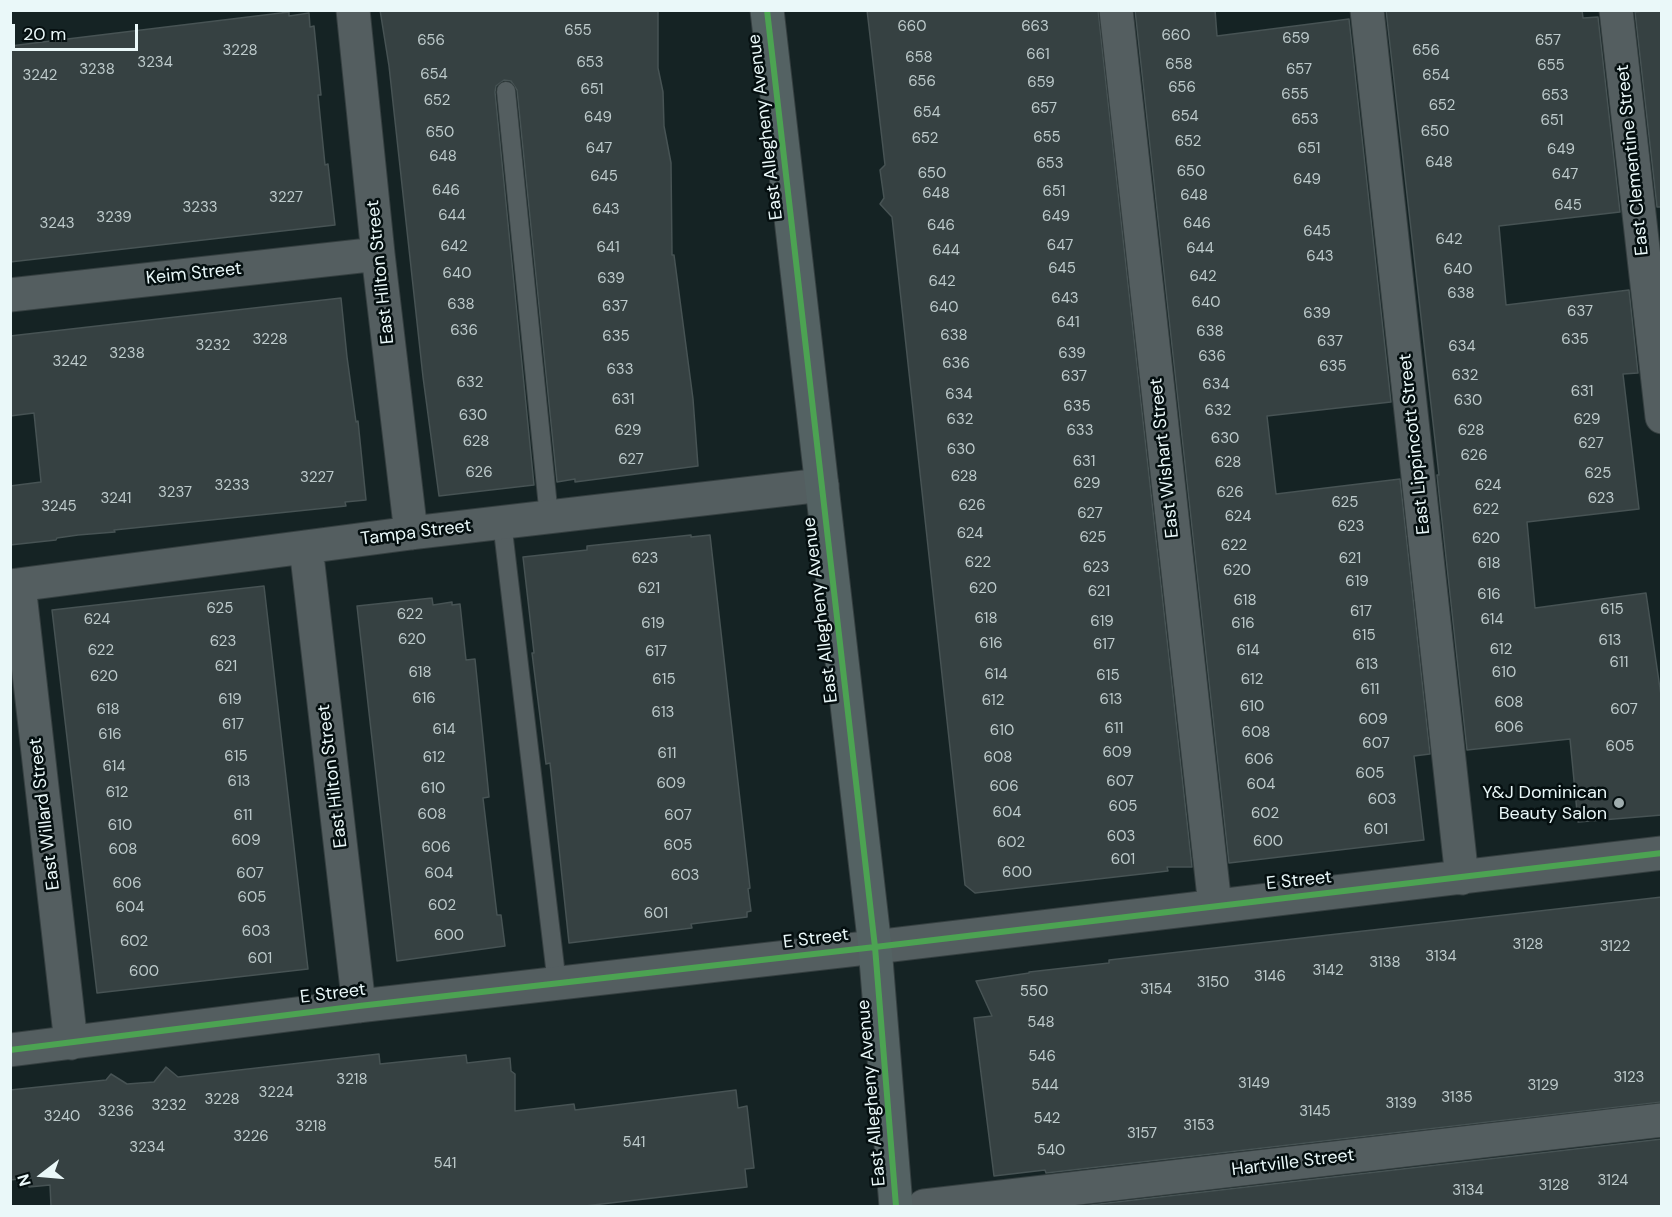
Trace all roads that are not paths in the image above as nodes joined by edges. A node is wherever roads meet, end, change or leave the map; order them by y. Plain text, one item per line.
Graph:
1 (353, 10) edge
2 (767, 10) edge
3 (1116, 10) edge
4 (1367, 10) edge
5 (1616, 10) edge
6 (506, 91) dead end
7 (378, 254) junction
8 (10, 295) edge
9 (1662, 417) edge
10 (822, 485) junction
11 (549, 517) junction
12 (502, 522) junction
13 (411, 533) junction
14 (306, 547) junction
15 (15, 586) edge
16 (1662, 853) edge
17 (1462, 878) junction
18 (1215, 906) junction
19 (875, 947) junction
20 (557, 984) junction
21 (360, 1006) junction
22 (71, 1043) junction
23 (10, 1050) edge
24 (1662, 1120) edge
25 (896, 1206) edge
26 (924, 1206) edge

1 - 7 street, East Hilton Street
2 - 10 main road, East Allegheny Avenue
3 - 18 street, East Wishart Street
4 - 17 street, East Lippincott Street
5 - 9 street, East Clementine Street
6 - 11 lane
7 - 8 street, Keim Street
7 - 13 street, East Hilton Street
10 - 11 street, Tampa Street
10 - 19 main road, East Allegheny Avenue
11 - 12 street, Tampa Street
12 - 13 street, Tampa Street
12 - 20 lane
13 - 14 street, Tampa Street
14 - 15 street, Tampa Street
14 - 21 street, East Hilton Street
15 - 22 street, East Willard Street
16 - 17 street, E Street
17 - 18 street, E Street
18 - 19 street, E Street
19 - 20 street, E Street
19 - 25 main road, East Allegheny Avenue
20 - 21 street, E Street
21 - 22 street, E Street
22 - 23 street, E Street
24 - 26 street, Hartville Street

